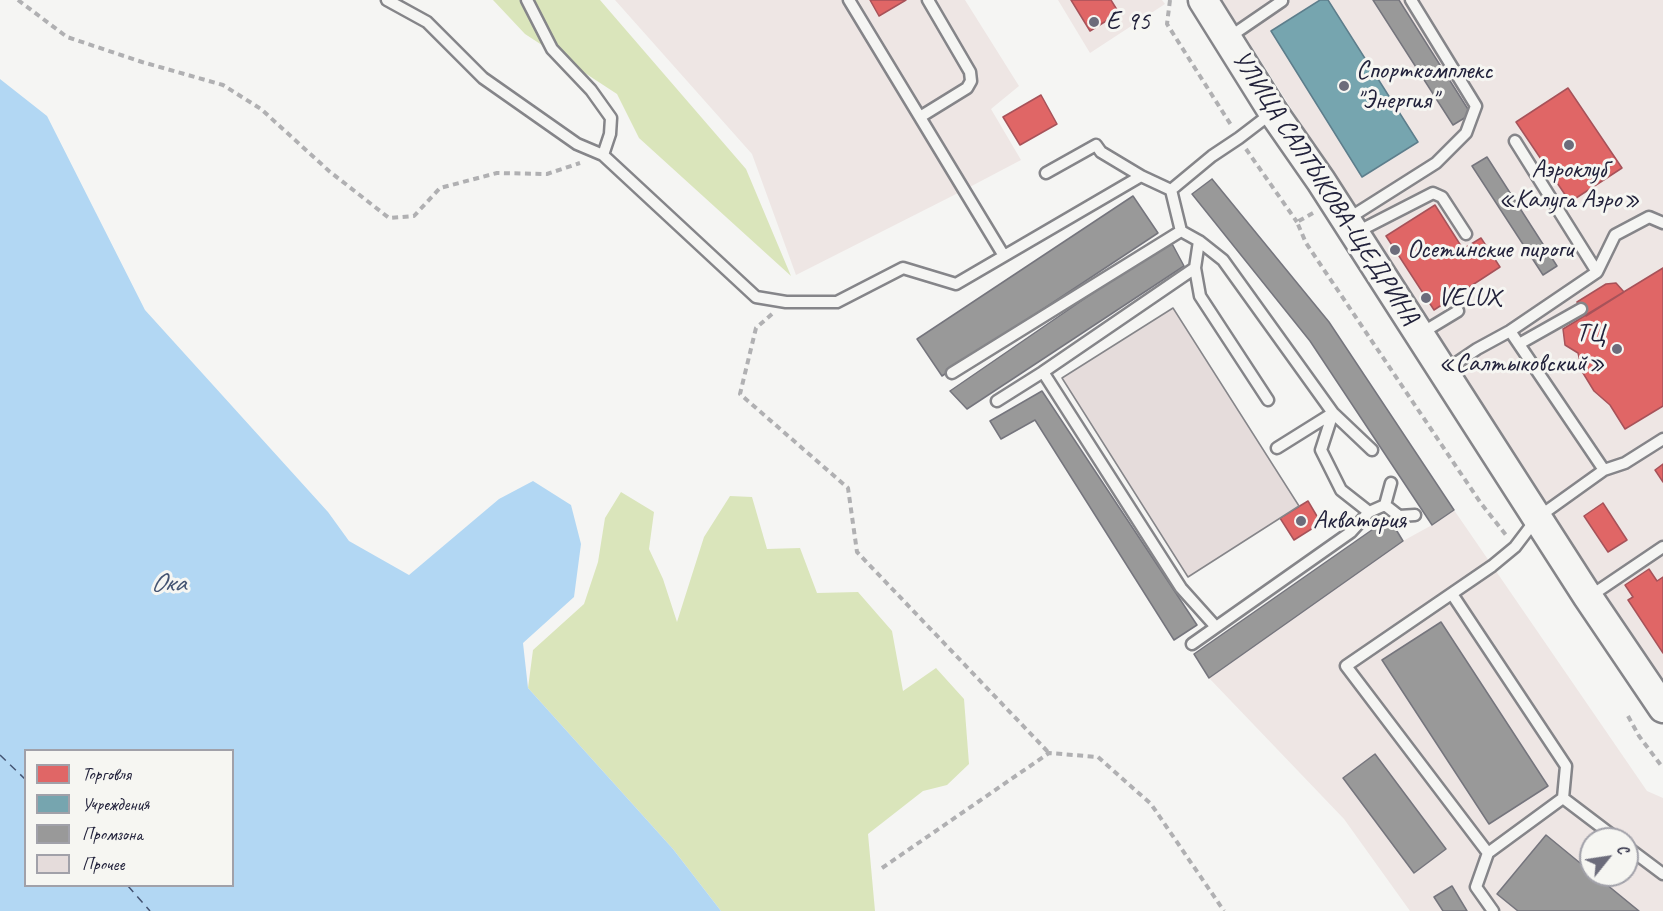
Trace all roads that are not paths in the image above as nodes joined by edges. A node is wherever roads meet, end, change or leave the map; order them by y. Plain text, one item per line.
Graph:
1 (387, 0) edge
2 (527, 0) edge
3 (849, 0) edge
4 (928, 0) edge
5 (1203, 0) edge
6 (1282, 0) edge
7 (1411, 0) edge
8 (1227, 38) junction
9 (1273, 112) junction
10 (920, 117) junction
11 (1515, 141) dead end
12 (603, 155) junction
13 (1046, 173) dead end
14 (1142, 176) junction
15 (1171, 190) junction
16 (1663, 223) edge
17 (1350, 227) junction
18 (1180, 231) junction
19 (1466, 234) dead end
20 (1199, 241) junction
21 (1004, 256) junction
22 (1195, 268) junction
23 (1597, 272) junction
24 (1581, 309) dead end
25 (1458, 311) dead end
26 (1510, 331) junction
27 (1419, 334) junction
28 (1519, 344) junction
29 (1043, 372) junction
30 (1443, 372) junction
31 (952, 373) dead end
32 (1268, 400) dead end
33 (997, 401) dead end
34 (1333, 413) junction
35 (1663, 439) edge
36 (1277, 448) dead end
37 (1372, 450) dead end
38 (1604, 470) junction
39 (1391, 483) dead end
40 (1385, 505) junction
41 (1370, 512) junction
42 (1415, 515) dead end
43 (1538, 518) junction
44 (1663, 547) edge
45 (1452, 594) junction
46 (1588, 597) junction
47 (1216, 627) junction
48 (1192, 644) dead end
49 (1663, 708) edge
50 (1563, 798) junction
51 (1601, 827) edge
52 (1488, 853) junction
53 (1639, 856) edge
54 (1663, 874) edge
55 (1493, 911) edge

1 - 12 lane
2 - 12 lane
3 - 10 lane
4 - 10 lane
5 - 8 main road, УЛИЦА САЛТЫКОВА-ЩЕДРИНА
6 - 8 lane
7 - 17 lane
8 - 9 main road, УЛИЦА САЛТЫКОВА-ЩЕДРИНА
9 - 15 lane
9 - 17 main road, УЛИЦА САЛТЫКОВА-ЩЕДРИНА
10 - 21 lane
11 - 23 lane
12 - 21 lane
13 - 14 lane
14 - 15 lane
14 - 21 lane
15 - 18 lane
16 - 23 lane
17 - 19 lane
17 - 27 main road, УЛИЦА САЛТЫКОВА-ЩЕДРИНА
18 - 20 lane
18 - 31 lane
20 - 22 lane
20 - 34 lane
22 - 29 lane
22 - 32 lane
23 - 26 lane
24 - 28 lane
25 - 27 lane
26 - 28 lane
26 - 30 lane
27 - 30 main road, УЛИЦА САЛТЫКОВА-ЩЕДРИНА
28 - 38 lane
29 - 33 lane
29 - 47 lane
30 - 43 main road, УЛИЦА САЛТЫКОВА-ЩЕДРИНА
34 - 36 lane
34 - 37 lane
34 - 41 lane
35 - 38 lane
38 - 43 lane
39 - 40 lane
40 - 41 lane
40 - 42 lane
41 - 47 lane
43 - 45 lane
43 - 46 main road, УЛИЦА САЛТЫКОВА-ЩЕДРИНА
44 - 46 lane
45 - 50 lane
45 - 52 lane
46 - 49 main road, УЛИЦА САЛТЫКОВА-ЩЕДРИНА
47 - 48 lane
50 - 51 lane
50 - 52 lane
52 - 55 lane
53 - 54 lane

